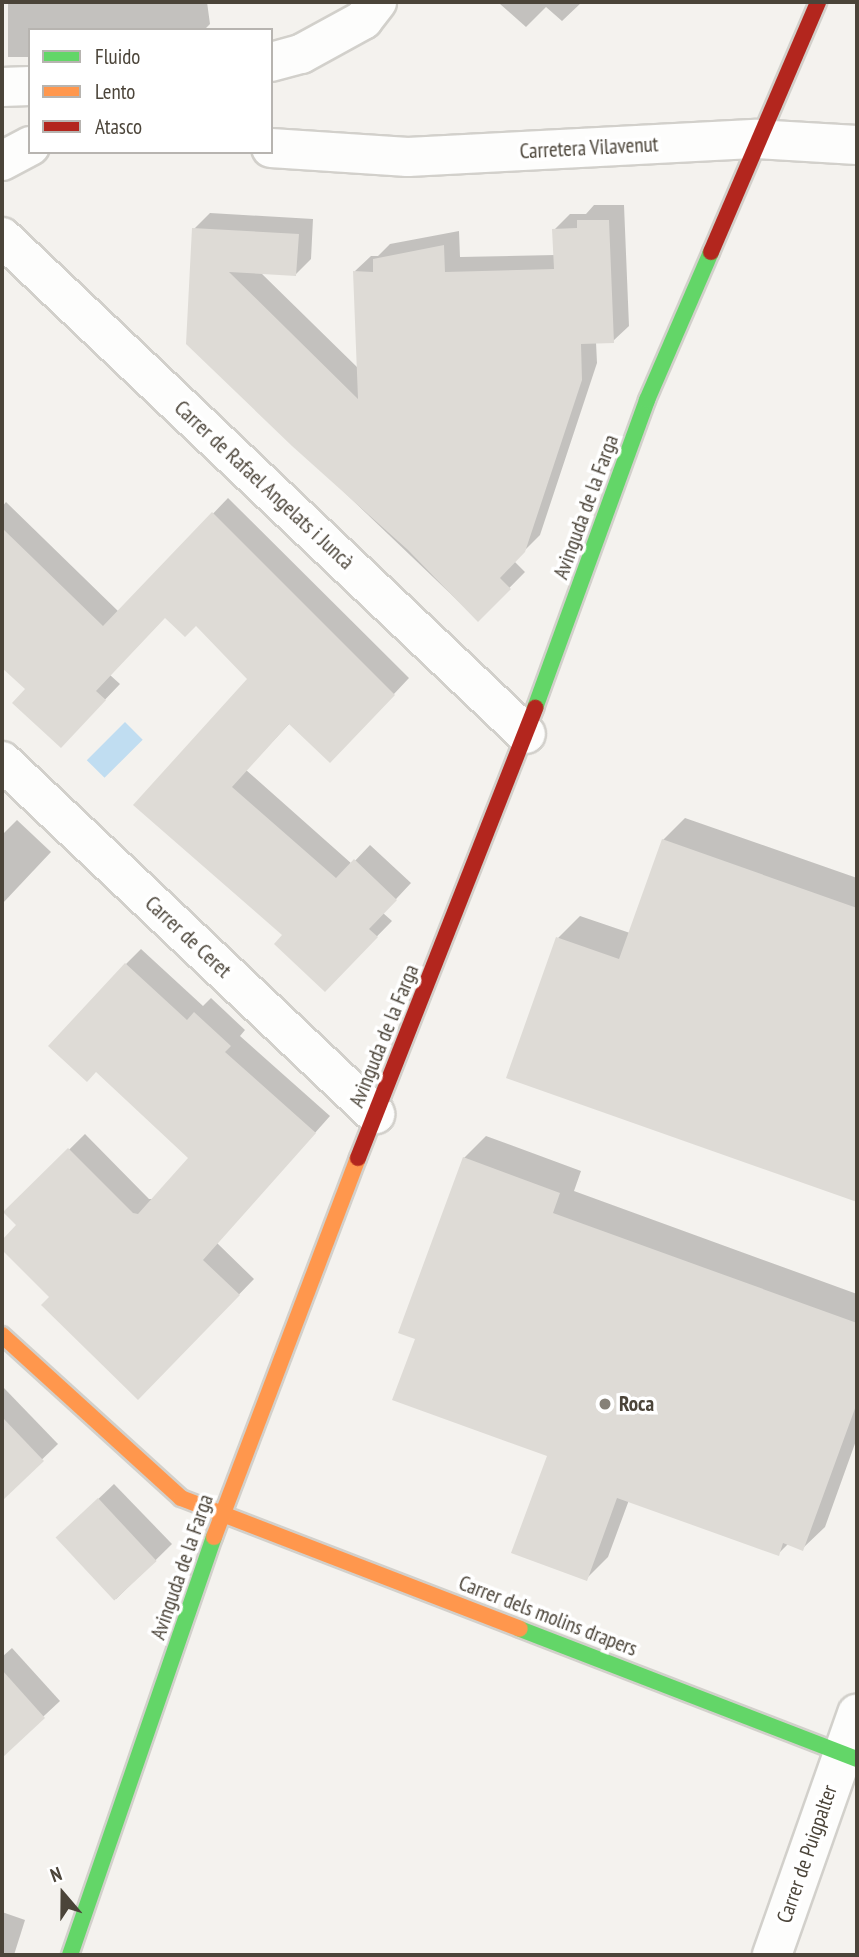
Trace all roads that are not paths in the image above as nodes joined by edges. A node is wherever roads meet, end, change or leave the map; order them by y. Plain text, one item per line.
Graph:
1 (377, 2) edge
2 (818, 2) edge
3 (273, 61) edge
4 (28, 86) edge
5 (2, 88) edge
6 (757, 139) junction
7 (2, 141) edge
8 (28, 144) edge
9 (28, 145) edge
10 (857, 145) edge
11 (273, 148) edge
12 (2, 161) edge
13 (2, 237) edge
14 (526, 734) junction
15 (2, 761) edge
16 (375, 1114) junction
17 (2, 1335) edge
18 (223, 1511) junction
19 (857, 1713) edge
20 (850, 1756) edge
21 (70, 1955) edge
22 (772, 1955) edge

1 - 3 street
2 - 6 street
4 - 5 street
6 - 10 street, Carretera Vilavenut
6 - 11 street, Carretera Vilavenut
6 - 14 street, Avinguda de la Farga
7 - 8 street
9 - 12 street
13 - 14 street, Carrer de Rafael Angelats i Juncà
14 - 16 street, Avinguda de la Farga
15 - 16 street, Carrer de Ceret
16 - 18 street, Avinguda de la Farga
17 - 18 street, Carrer dels molins drapers
18 - 20 street, Carrer dels molins drapers
18 - 21 street, Avinguda de la Farga
19 - 20 street, Carrer de Puigpalter
20 - 22 street, Carrer de Puigpalter

